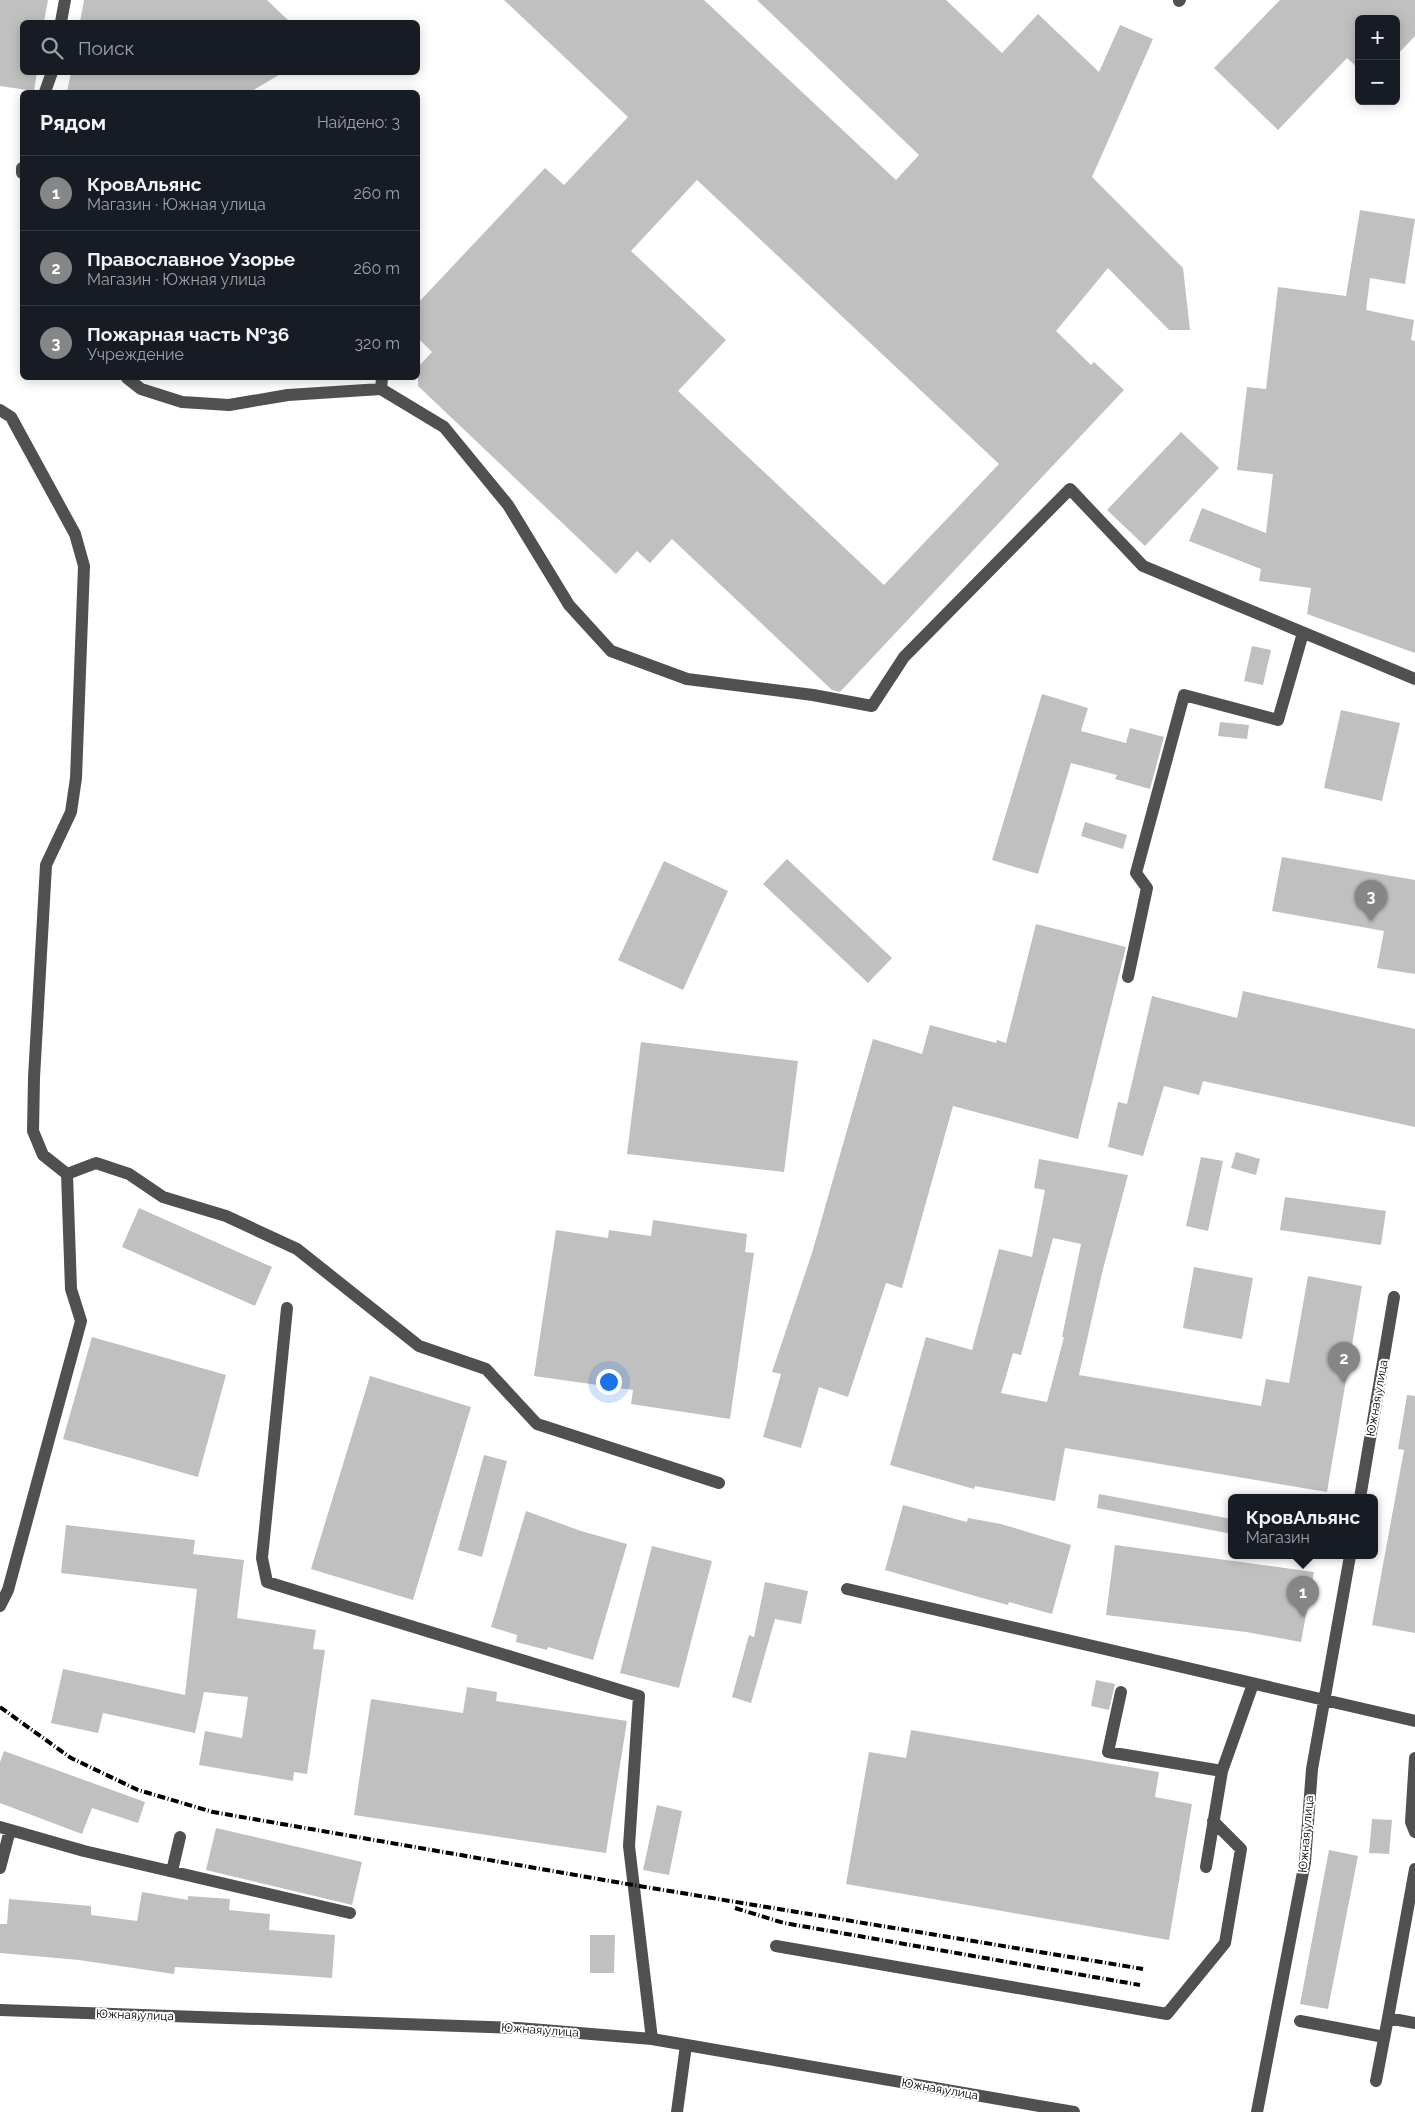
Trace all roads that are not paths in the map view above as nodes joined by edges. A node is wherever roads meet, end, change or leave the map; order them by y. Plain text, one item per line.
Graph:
1 (65, 0) edge
2 (61, 20) edge
3 (51, 75) edge
4 (46, 90) edge
5 (130, 380) edge
6 (381, 383) edge
7 (0, 410) edge
8 (1303, 633) junction
9 (1415, 679) edge
10 (1128, 977) dead end
11 (68, 1174) junction
12 (1394, 1297) dead end
13 (288, 1308) dead end
14 (719, 1483) dead end
15 (1361, 1494) edge
16 (1349, 1559) edge
17 (847, 1589) dead end
18 (0, 1606) edge
19 (1253, 1684) junction
20 (1121, 1692) dead end
21 (1325, 1701) junction
22 (1415, 1720) edge
23 (1415, 1758) edge
24 (1222, 1771) junction
25 (1213, 1821) junction
26 (5, 1828) edge
27 (1415, 1832) edge
28 (180, 1837) dead end
29 (1206, 1867) dead end
30 (0, 1868) edge
31 (1415, 1869) edge
32 (172, 1871) junction
33 (350, 1913) dead end
34 (776, 1946) dead end
35 (0, 2010) edge
36 (1388, 2018) junction
37 (1300, 2021) dead end
38 (1415, 2023) edge
39 (1384, 2037) junction
40 (652, 2039) junction
41 (686, 2045) junction
42 (1376, 2081) dead end
43 (1044, 2110) edge
44 (677, 2112) edge
45 (1074, 2112) edge
46 (1257, 2112) edge

1 - 2 street
3 - 4 street
5 - 6 street
6 - 8 street
7 - 11 street
8 - 9 street
8 - 10 street
11 - 14 street
11 - 18 street
12 - 15 street, Южная улица
13 - 40 street
16 - 21 street, Южная улица
17 - 19 street
19 - 21 street
19 - 24 street
20 - 24 street
21 - 22 street
21 - 46 street, Южная улица
23 - 27 street
24 - 25 street
25 - 29 street
25 - 34 street
26 - 30 street
26 - 32 street
28 - 32 street
31 - 36 street
32 - 33 street
35 - 40 street, Южная улица
36 - 38 street
36 - 39 street
37 - 39 street
39 - 42 street
40 - 41 street, Южная улица
41 - 43 street, Южная улица
41 - 44 street
43 - 45 street, Южная улица

